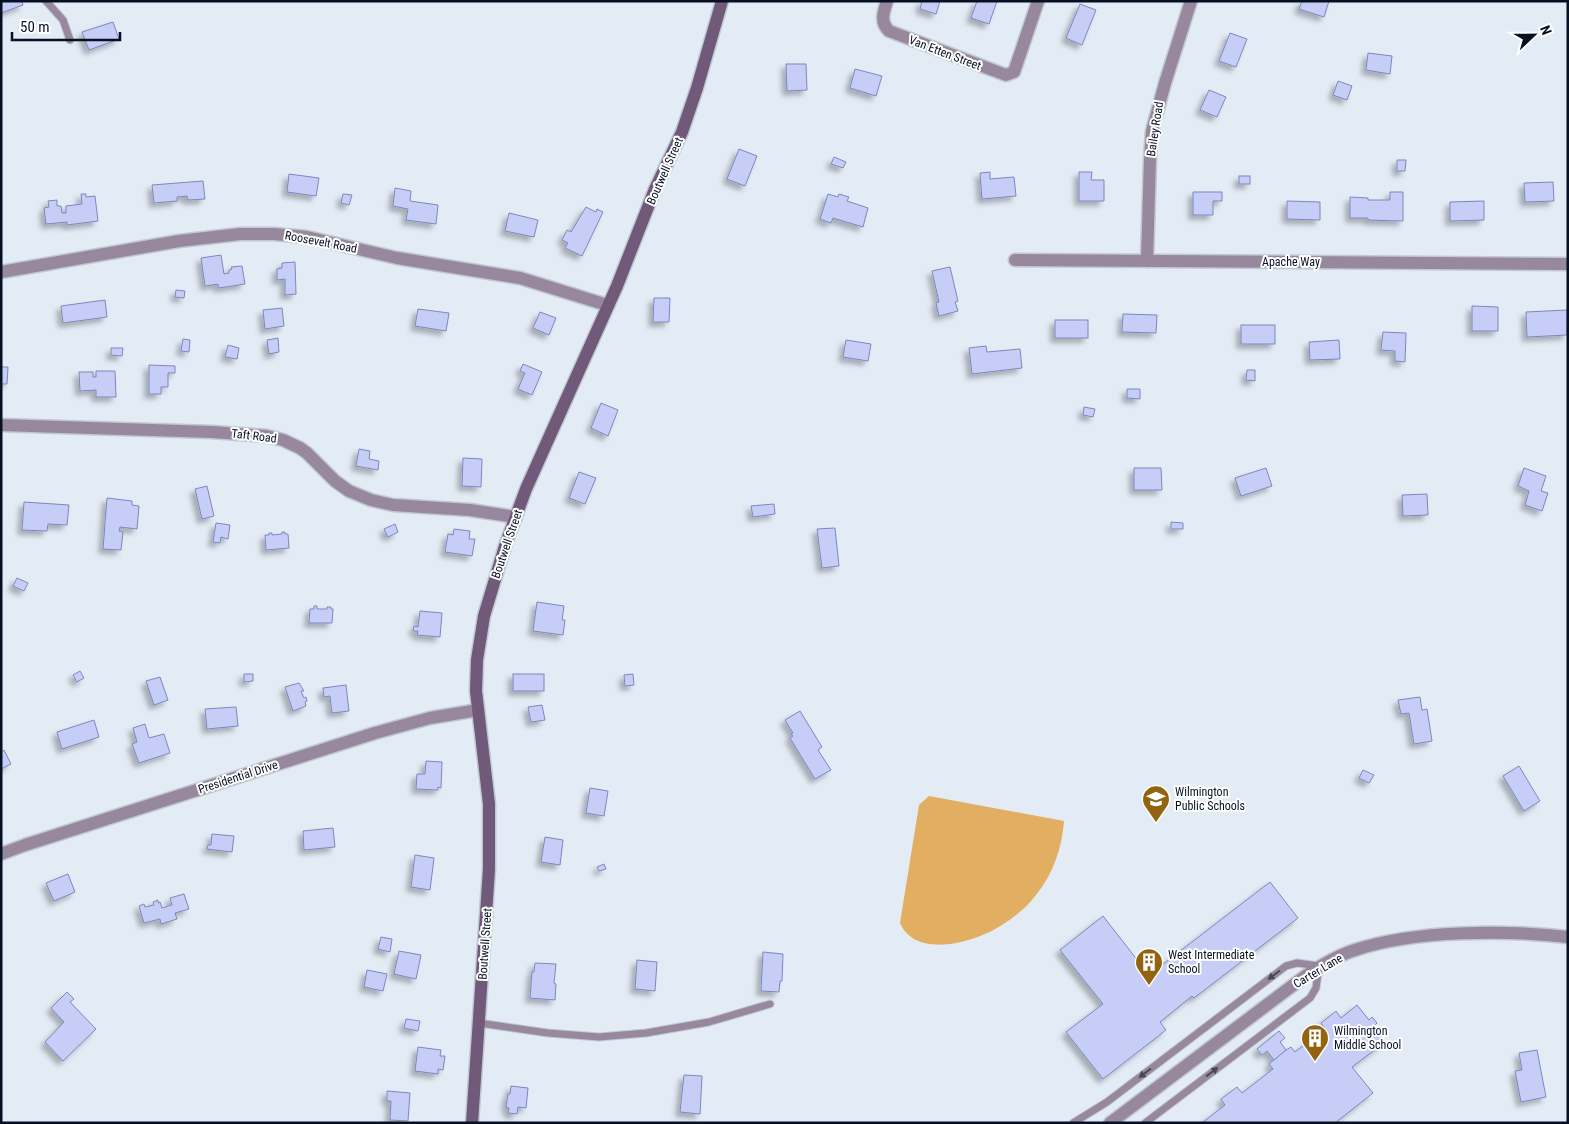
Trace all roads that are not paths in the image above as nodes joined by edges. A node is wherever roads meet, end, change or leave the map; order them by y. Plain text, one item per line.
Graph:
1 (46, 1) edge
2 (722, 1) edge
3 (887, 1) edge
4 (1038, 1) edge
5 (1191, 1) edge
6 (70, 40) dead end
7 (1015, 260) dead end
8 (1147, 261) junction
9 (1568, 264) edge
10 (1, 272) edge
11 (607, 305) junction
12 (1, 425) edge
13 (516, 517) junction
14 (478, 710) junction
15 (1, 854) edge
16 (1568, 936) edge
17 (1319, 966) junction
18 (770, 1004) dead end
19 (479, 1024) junction
20 (472, 1123) edge
21 (1073, 1123) edge
22 (1110, 1123) edge
23 (1145, 1123) edge

1 - 6 lane
2 - 11 street, Boutwell Street
3 - 4 street, Van Etten Street
5 - 8 street, Bailey Road
7 - 8 street, Apache Way
8 - 9 street, Apache Way
10 - 11 street, Roosevelt Road
11 - 13 street, Boutwell Street
12 - 13 street, Taft Road
13 - 14 street, Boutwell Street
14 - 15 street, Presidential Drive
14 - 19 street, Boutwell Street
16 - 17 street, Carter Lane
17 -> 21 lane
17 - 22 street, Carter Lane
23 -> 17 lane
18 - 19 lane
19 - 20 street, Boutwell Street

